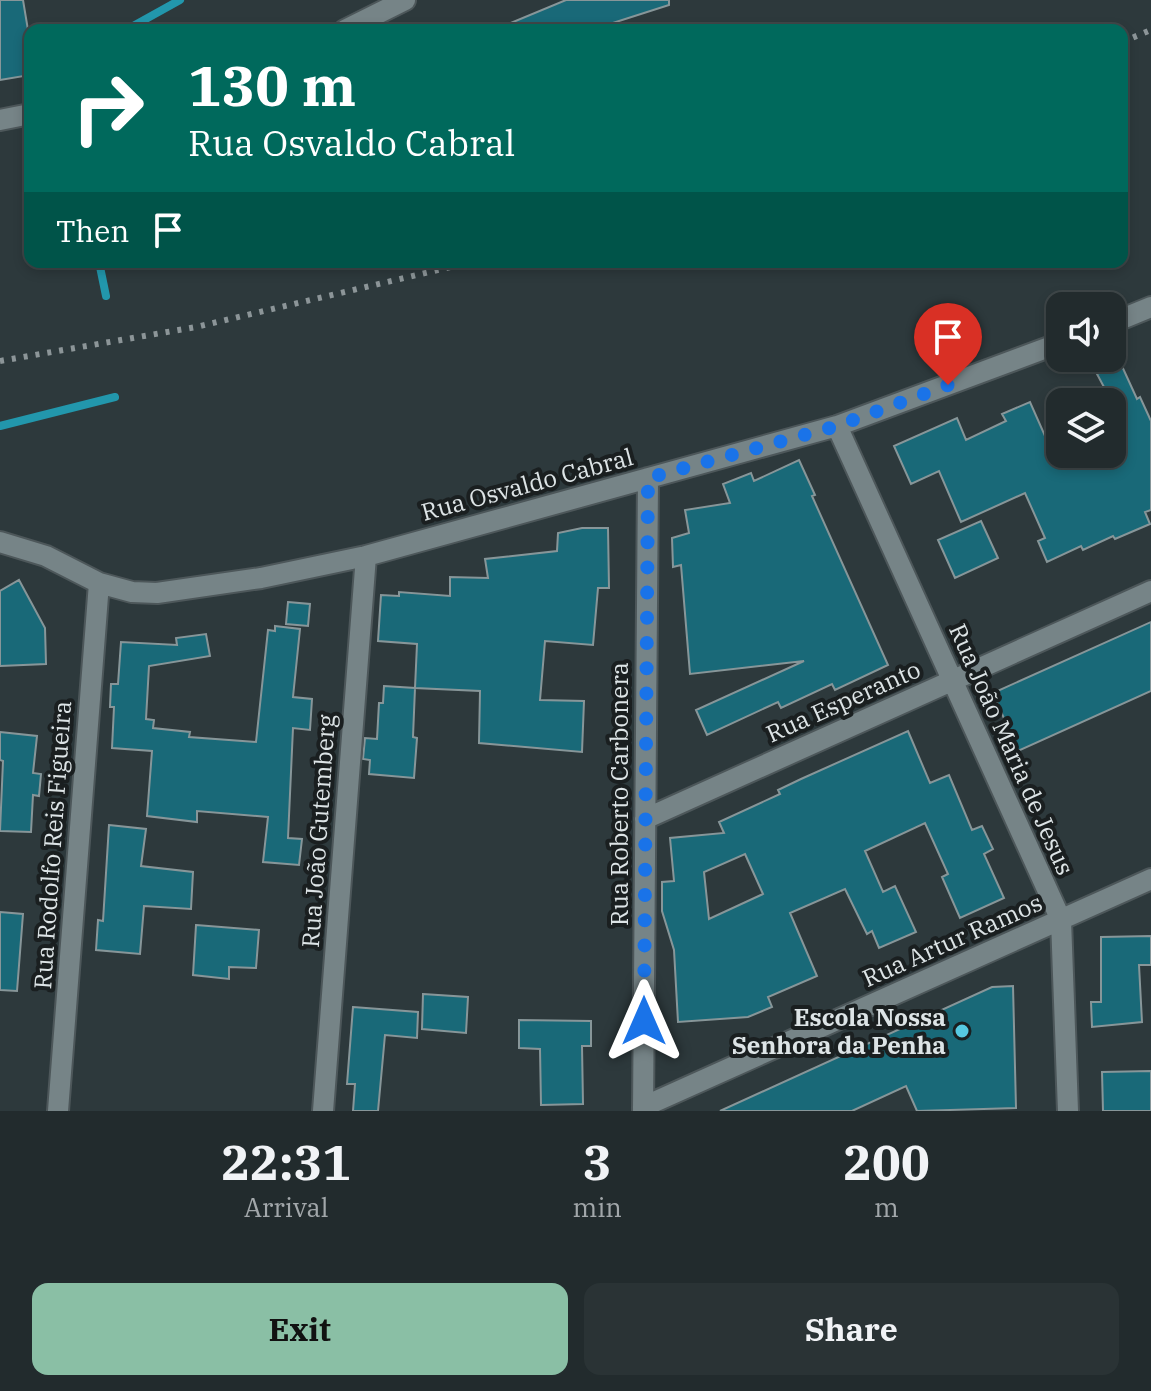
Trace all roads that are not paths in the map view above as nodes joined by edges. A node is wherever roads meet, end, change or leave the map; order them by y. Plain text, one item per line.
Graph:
1 (405, 0) edge
2 (357, 24) edge
3 (24, 115) edge
4 (0, 120) edge
5 (1151, 307) edge
6 (1126, 317) edge
7 (1046, 348) edge
8 (837, 426) junction
9 (648, 478) junction
10 (0, 542) edge
11 (366, 556) junction
12 (99, 583) junction
13 (1151, 591) edge
14 (952, 680) junction
15 (645, 819) junction
16 (1151, 879) edge
17 (1061, 920) junction
18 (643, 1109) edge
19 (58, 1111) edge
20 (323, 1111) edge
21 (1068, 1111) edge

1 - 2 street
3 - 4 street
5 - 6 street
7 - 8 street, Rua Osvaldo Cabral
8 - 9 street, Rua Osvaldo Cabral
8 - 14 street, Rua João Maria de Jesus
9 - 11 street, Rua Osvaldo Cabral
9 - 15 street, Rua Roberto Carbonera
10 - 12 street, Rua Osvaldo Cabral
11 - 12 street, Rua Osvaldo Cabral
11 - 20 street, Rua João Gutemberg
12 - 19 street, Rua Rodolfo Reis Figueira
13 - 14 street, Rua Esperanto
14 - 15 street, Rua Esperanto
14 - 17 street, Rua João Maria de Jesus
15 - 18 street, Rua Roberto Carbonera
16 - 17 street, Rua Artur Ramos
17 - 18 street, Rua Artur Ramos
17 - 21 street, Rua João Maria de Jesus

